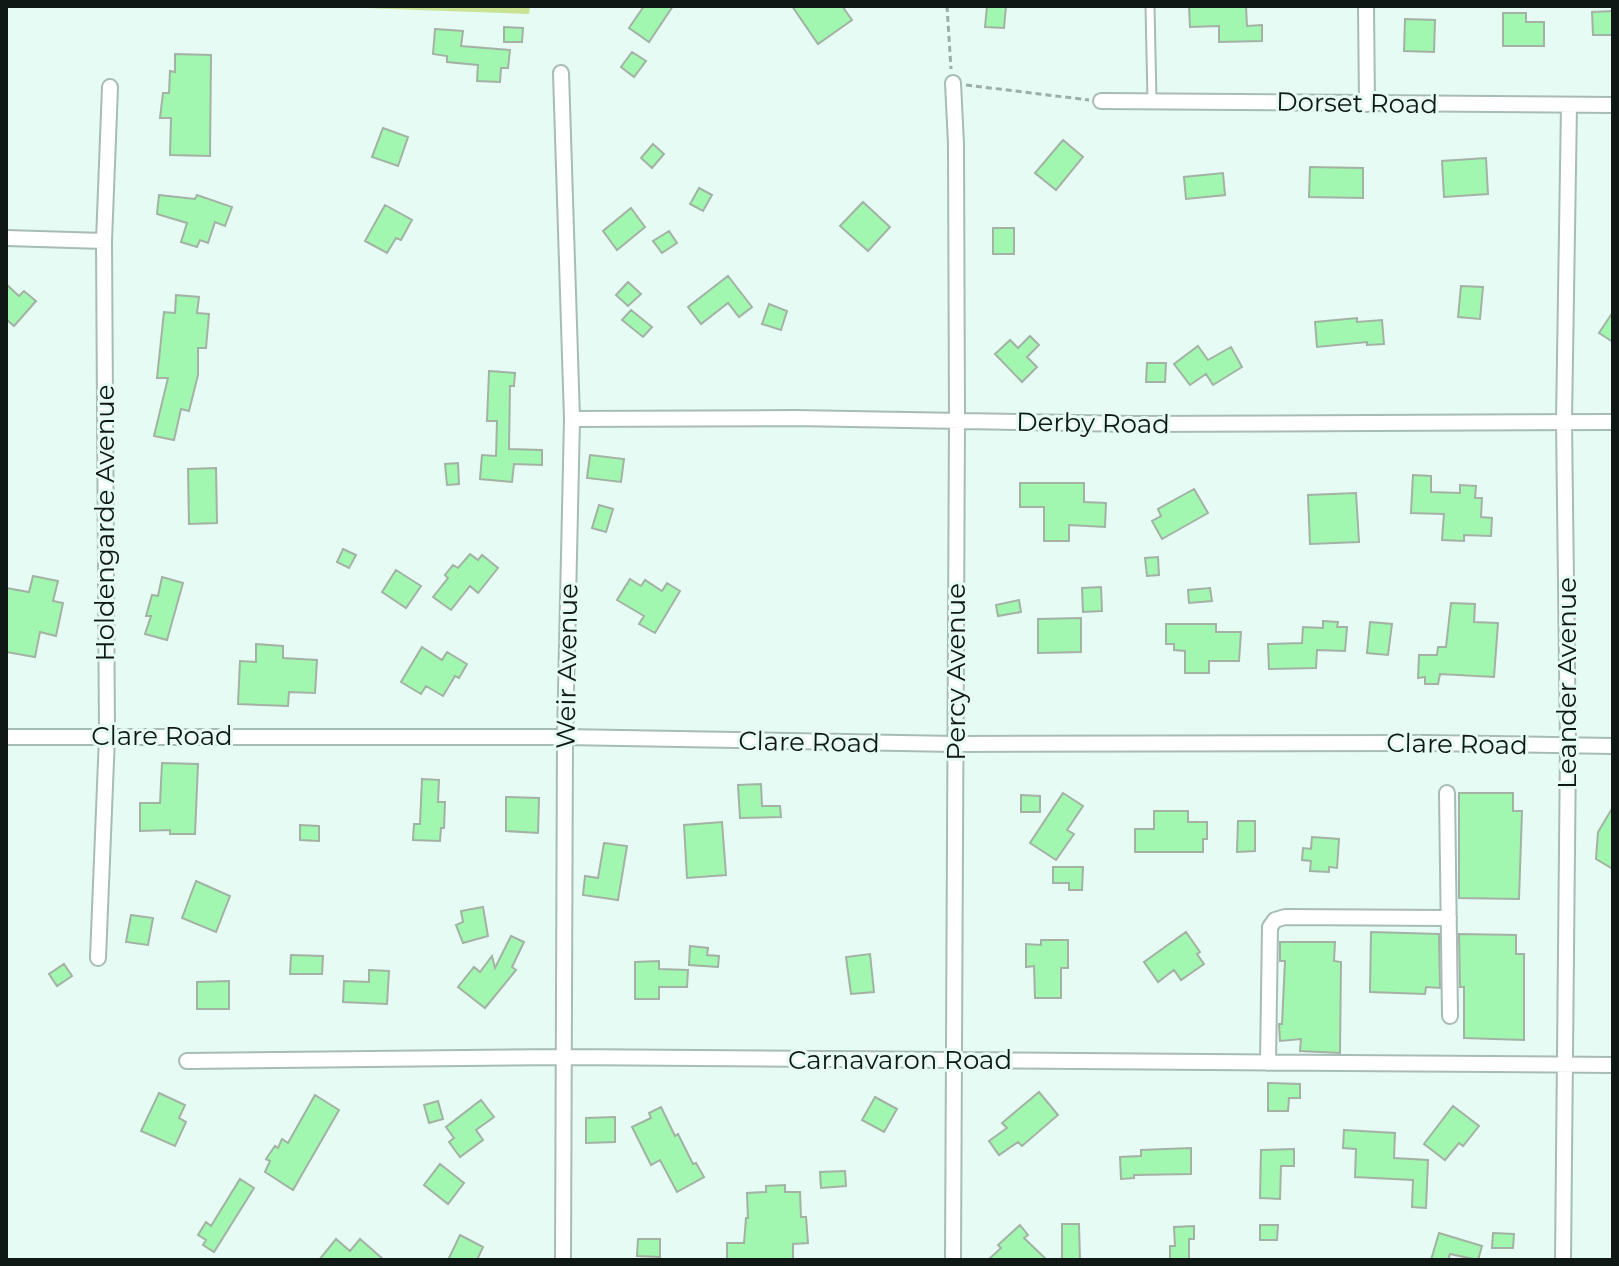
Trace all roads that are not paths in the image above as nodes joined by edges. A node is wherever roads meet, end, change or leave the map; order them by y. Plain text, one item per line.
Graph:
1 (1150, 6) edge
2 (1366, 6) edge
3 (561, 73) dead end
4 (953, 83) road end
5 (110, 87) dead end
6 (1101, 101) road end
7 (1152, 101) junction
8 (1367, 104) junction
9 (1569, 105) junction
10 (1613, 105) edge
11 (6, 238) edge
12 (104, 241) junction
13 (572, 419) junction
14 (957, 420) junction
15 (1564, 421) junction
16 (1613, 422) edge
17 (107, 736) junction
18 (6, 737) edge
19 (565, 737) junction
20 (956, 744) junction
21 (1568, 746) junction
22 (1613, 746) edge
23 (1447, 793) dead end
24 (1449, 918) junction
25 (98, 958) dead end
26 (1450, 1016) dead end
27 (565, 1057) junction
28 (187, 1061) dead end
29 (953, 1061) junction
30 (1268, 1063) junction
31 (1563, 1065) junction
32 (1613, 1065) edge
33 (563, 1260) edge
34 (953, 1260) edge
35 (1563, 1260) edge

1 - 7 lane
2 - 8 street
3 - 13 street, Weir Avenue
4 - 14 street, Percy Avenue
5 - 12 street, Holdengarde Avenue
6 - 7 street, Dorset Road
7 - 8 street, Dorset Road
8 - 9 street, Dorset Road
9 - 10 street, Dorset Road
9 - 15 street, Leander Avenue
11 - 12 street
12 - 17 street, Holdengarde Avenue
13 - 14 street, Derby Road
13 - 19 street, Weir Avenue
14 - 15 street, Derby Road
14 - 20 street, Percy Avenue
15 - 16 street, Derby Road
15 - 21 street, Leander Avenue
17 - 18 street, Clare Road
17 - 19 street, Clare Road
17 - 25 street, Holdengarde Avenue
19 - 20 street, Clare Road
19 - 27 street, Weir Avenue
20 - 21 street, Clare Road
20 - 29 street, Percy Avenue
21 - 22 street, Clare Road
21 - 31 street, Leander Avenue
23 - 24 street
24 - 26 street
24 - 30 street
27 - 28 street, Carnavaron Road
27 - 29 street, Carnavaron Road
27 - 33 street, Weir Avenue
29 - 30 street, Carnavaron Road
29 - 34 street, Percy Avenue
30 - 31 street, Carnavaron Road
31 - 32 street, Carnavaron Road
31 - 35 street, Leander Avenue

